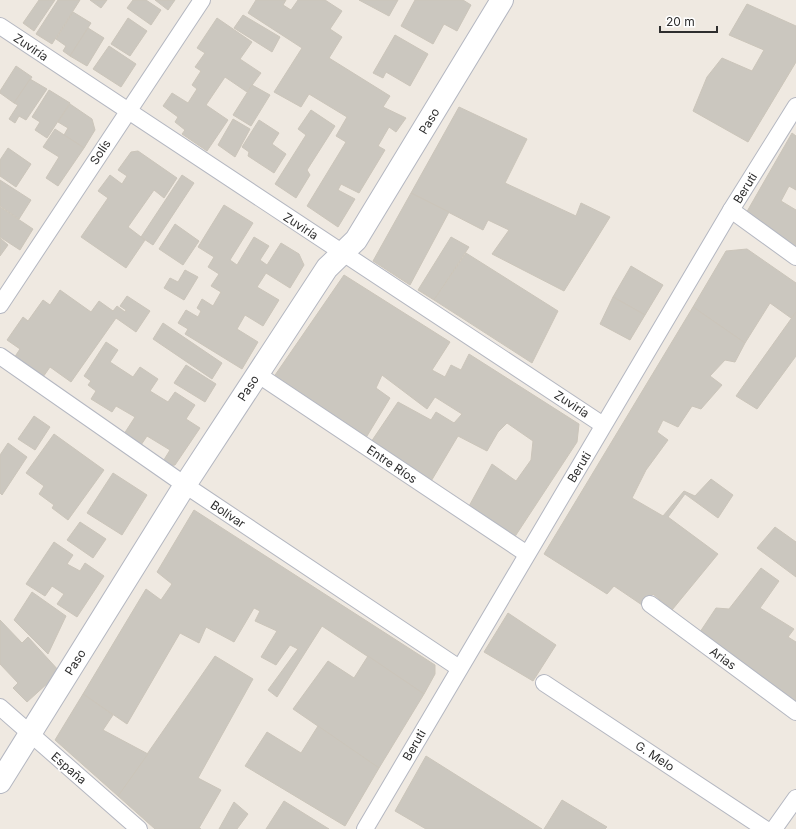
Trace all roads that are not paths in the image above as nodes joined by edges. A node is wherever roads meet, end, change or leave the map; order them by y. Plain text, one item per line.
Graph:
1 (202, 0) edge
2 (502, 0) edge
3 (0, 26) edge
4 (796, 106) edge
5 (127, 112) junction
6 (731, 210) junction
7 (342, 253) junction
8 (796, 257) edge
9 (0, 305) edge
10 (0, 356) edge
11 (257, 374) junction
12 (603, 425) junction
13 (185, 485) junction
14 (527, 554) junction
15 (650, 604) dead end
16 (459, 668) junction
17 (544, 683) dead end
18 (0, 707) edge
19 (796, 712) edge
20 (30, 734) junction
21 (0, 782) edge
22 (796, 798) edge
23 (139, 829) edge
24 (365, 829) edge
25 (765, 829) edge
26 (774, 829) edge

1 - 5 street, Solís
2 - 7 street, Paso
3 - 5 street, Zuviría
4 - 6 street, Beruti
5 - 7 street, Zuviría
5 - 9 street, Solís
6 - 8 street
6 - 12 street, Beruti
7 - 11 street, Paso
7 - 12 street, Zuviría
10 - 13 street, Bolívar
11 - 13 street, Paso
11 - 14 street, Entre Ríos
12 - 14 street, Beruti
13 - 16 street, Bolívar
13 - 20 street, Paso
14 - 16 street, Beruti
15 - 19 street, Arias
16 - 24 street, Beruti
17 - 25 street, G. Melo
18 - 20 street, España
20 - 21 street, Paso
20 - 23 street, España
22 - 26 street

